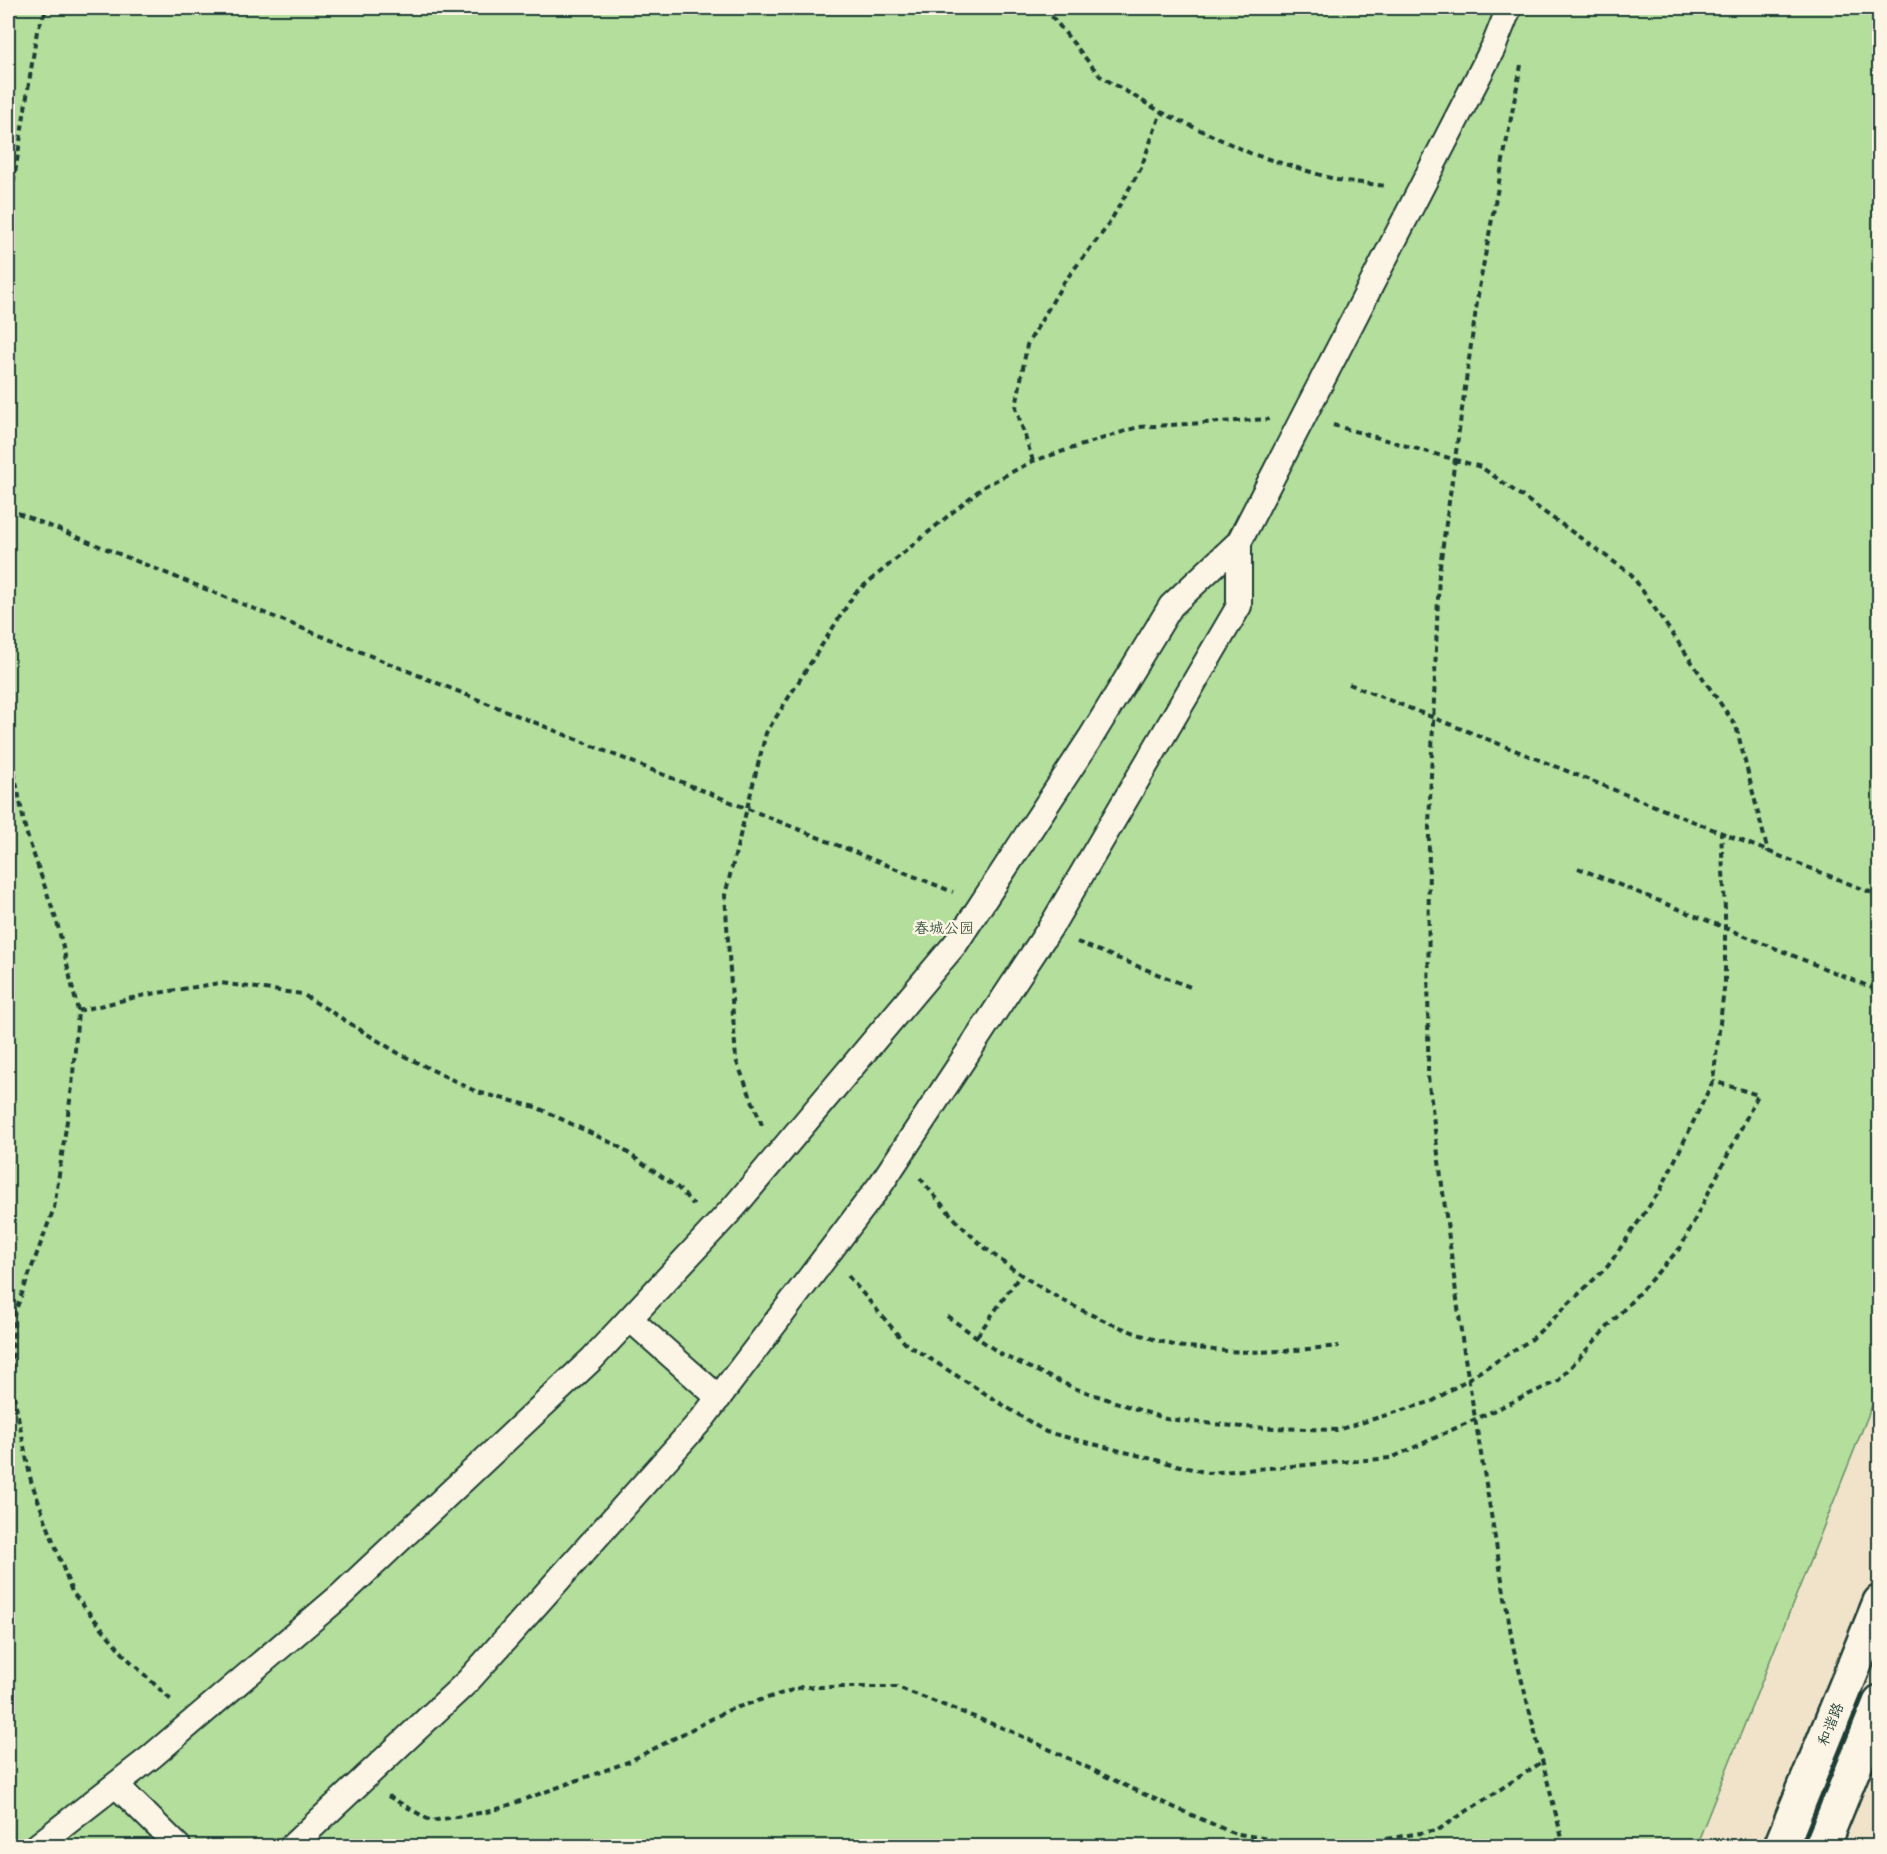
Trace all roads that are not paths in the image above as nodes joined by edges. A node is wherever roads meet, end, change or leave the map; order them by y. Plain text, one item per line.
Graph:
1 (1509, 8) edge
2 (1239, 542) junction
3 (630, 1319) junction
4 (718, 1398) junction
5 (1880, 1602) edge
6 (1880, 1703) edge
7 (116, 1785) junction
8 (37, 1846) edge
9 (178, 1846) edge
10 (292, 1846) edge
11 (1781, 1846) edge
12 (1822, 1846) edge

1 - 2 street
2 - 3 street
2 - 4 street
3 - 4 street
3 - 7 street
4 - 10 street
5 - 11 street, 和谐路
6 - 12 street
7 - 8 street
7 - 9 street

